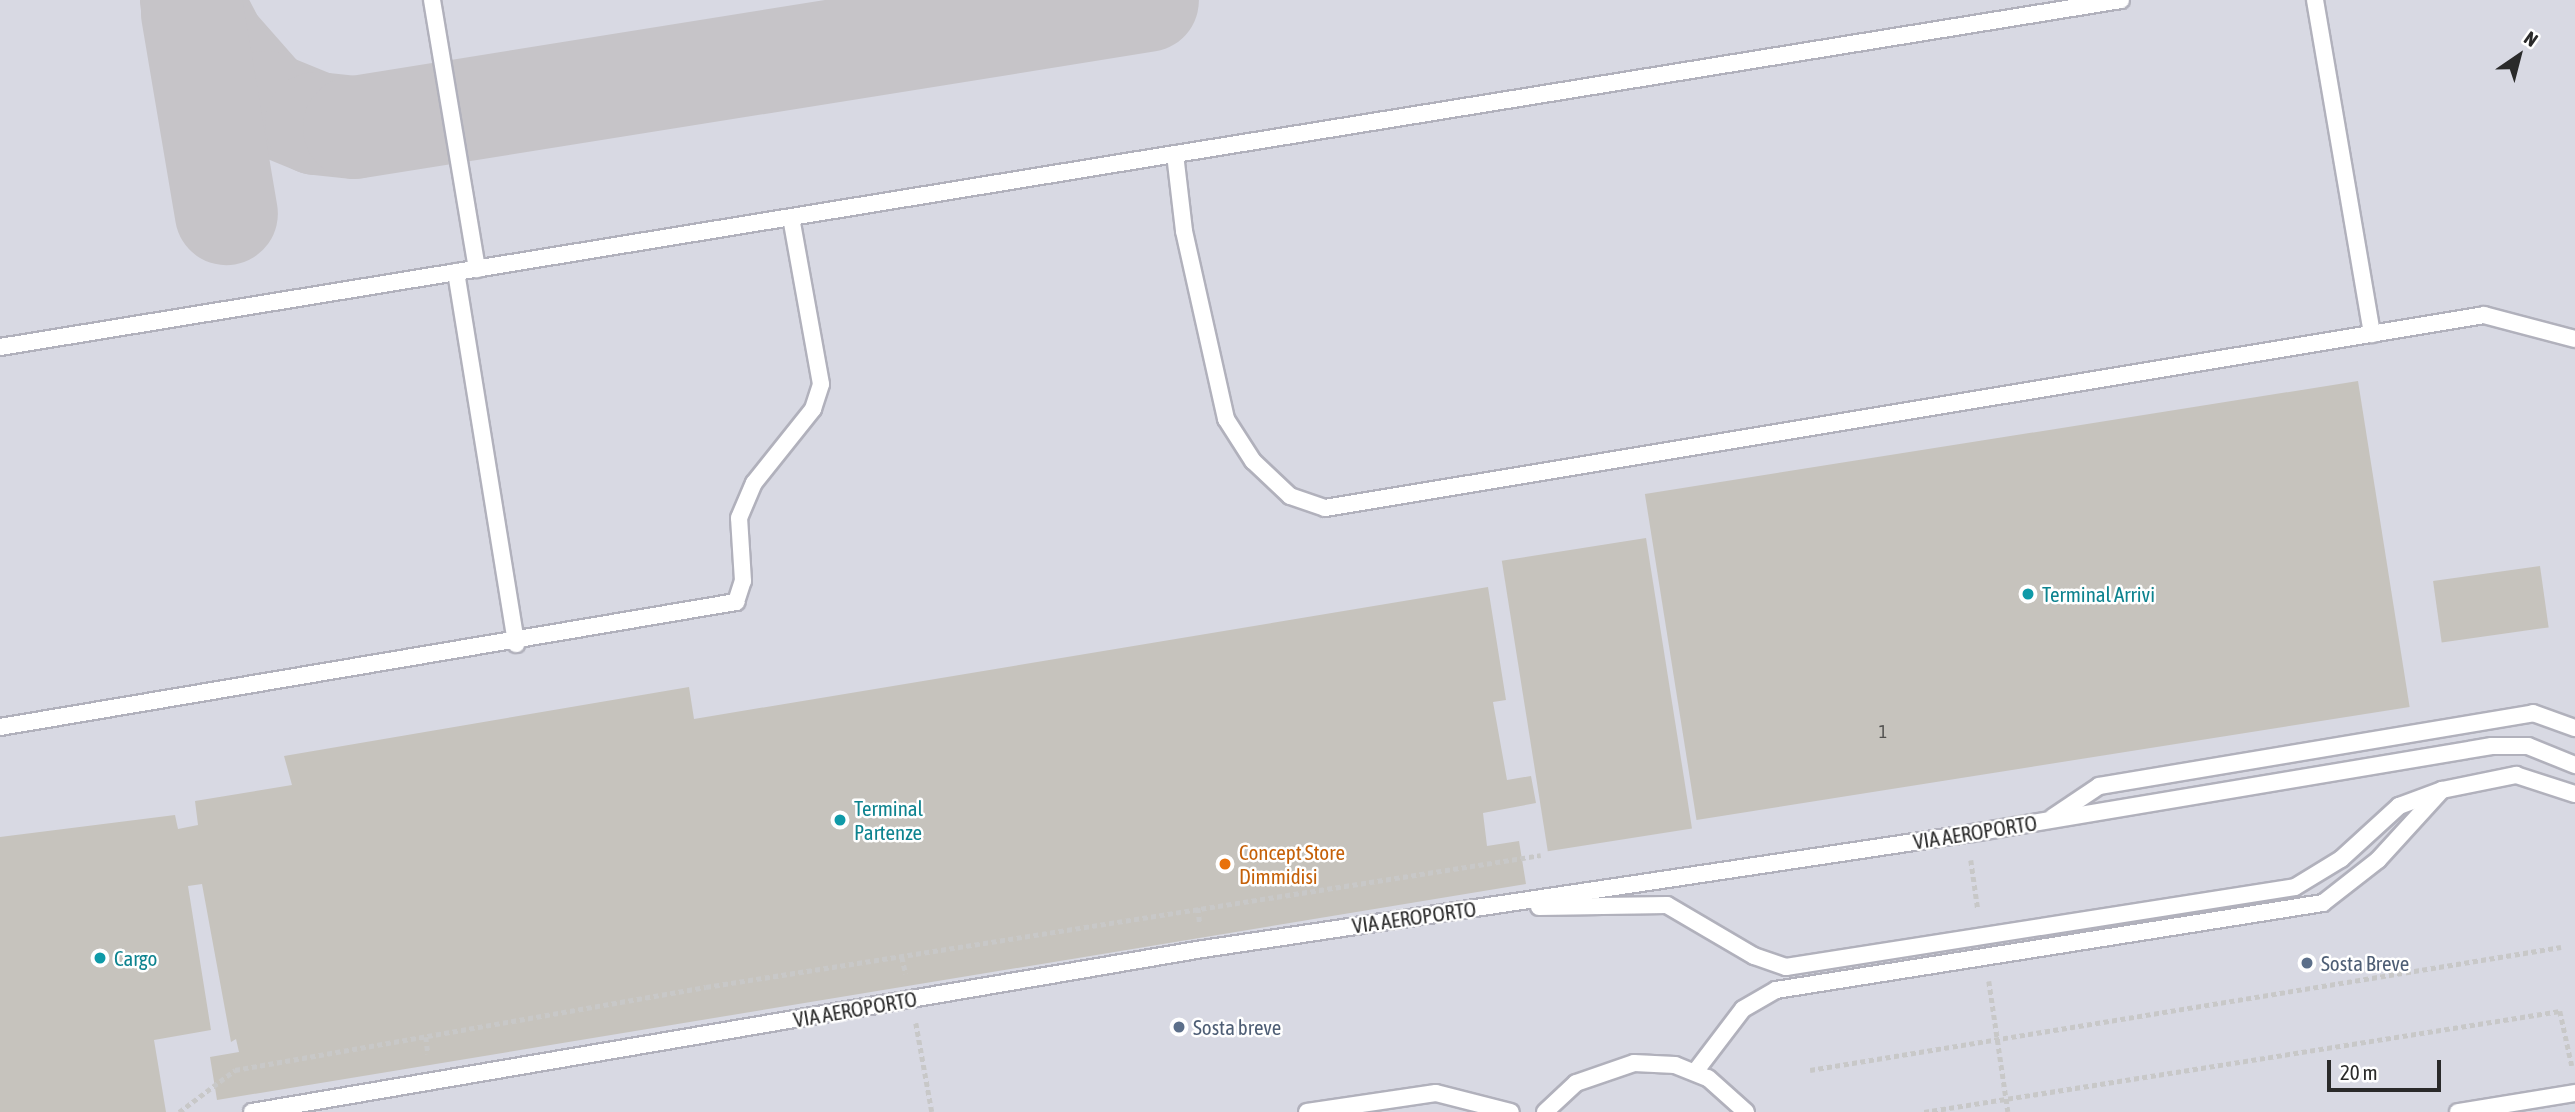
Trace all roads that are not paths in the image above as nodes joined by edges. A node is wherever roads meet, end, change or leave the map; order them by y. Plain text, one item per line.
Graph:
1 (432, 0) edge
2 (2121, 0) edge
3 (2315, 0) edge
4 (1175, 154) junction
5 (791, 218) junction
6 (477, 269) junction
7 (456, 272) junction
8 (2372, 334) junction
9 (2575, 340) edge
10 (0, 347) edge
11 (516, 644) junction
12 (0, 727) edge
13 (2575, 727) edge
14 (2575, 765) edge
15 (2442, 790) junction
16 (2575, 794) edge
17 (2049, 820) junction
18 (1473, 909) junction
19 (1695, 1072) junction
20 (2575, 1093) edge
21 (2469, 1111) edge
22 (252, 1112) edge
23 (1307, 1112) edge
24 (1511, 1112) edge
25 (1545, 1112) edge
26 (1746, 1112) edge

1 - 6 lane
2 - 4 lane
3 - 8 lane
4 - 5 lane
4 - 8 lane
5 - 6 lane
5 - 11 lane
6 - 7 lane
7 - 10 lane
7 - 11 lane
8 - 9 lane
11 - 12 lane
13 - 17 lane
14 - 17 lane, VIA AEROPORTO
15 - 16 lane
15 - 18 lane
15 - 19 lane
17 - 18 lane, VIA AEROPORTO
18 - 22 lane, VIA AEROPORTO
19 - 25 lane
19 - 26 lane
20 - 21 lane
23 - 24 lane

